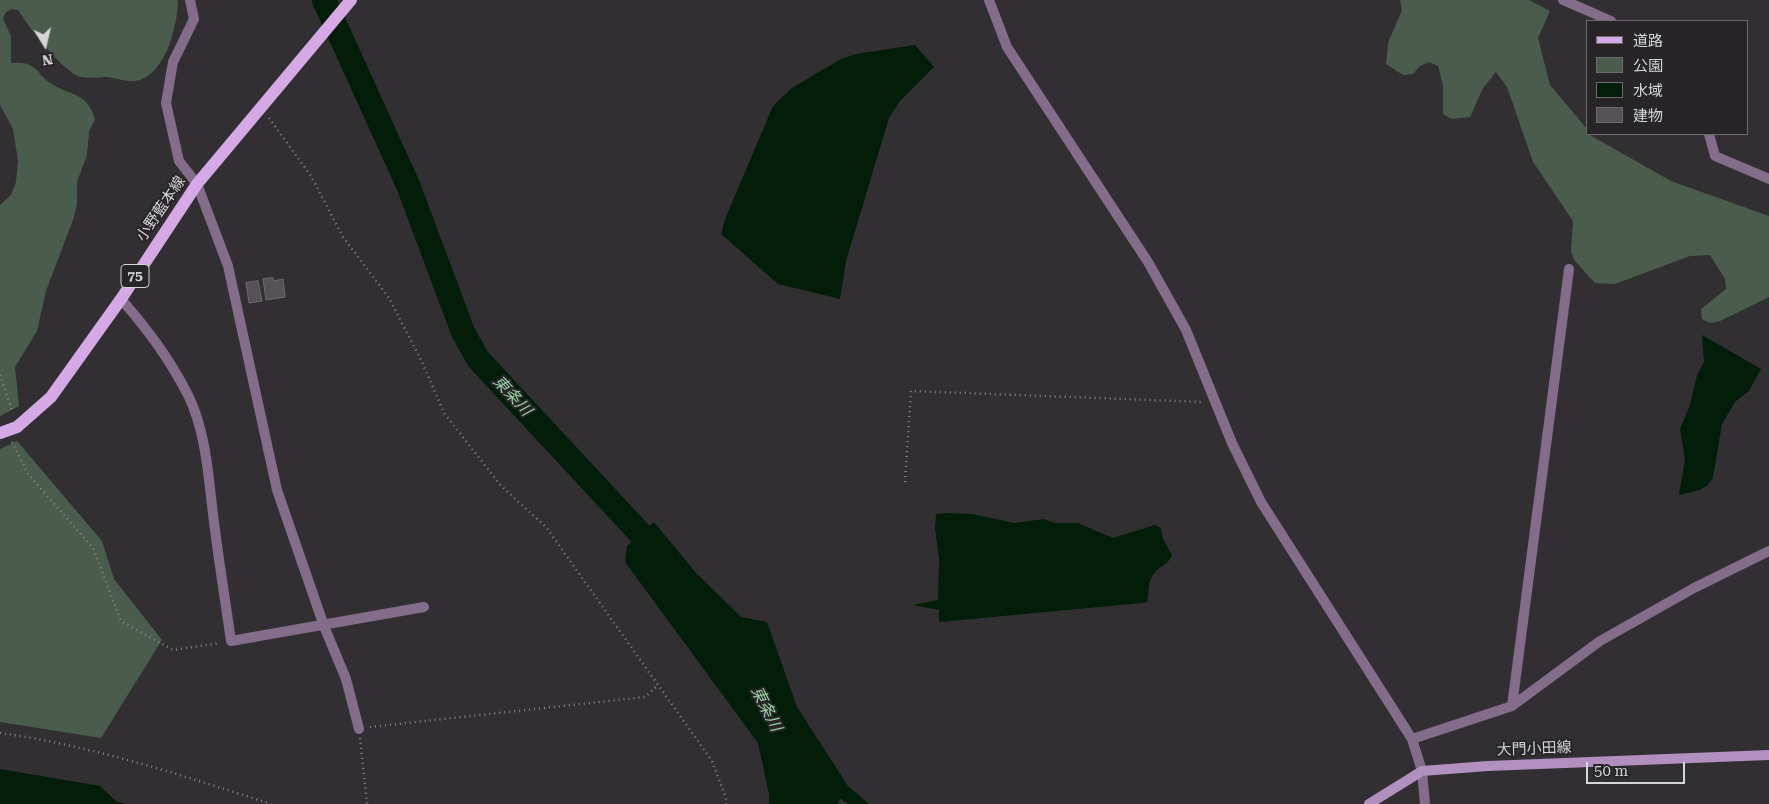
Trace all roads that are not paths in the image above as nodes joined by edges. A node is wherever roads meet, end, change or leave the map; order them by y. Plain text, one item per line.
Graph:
1 (190, 0) edge
2 (351, 0) edge
3 (989, 0) edge
4 (1564, 0) edge
5 (1609, 20) edge
6 (1708, 135) edge
7 (1769, 180) edge
8 (197, 184) junction
9 (1569, 269) dead end
10 (121, 299) junction
11 (8, 430) edge
12 (1769, 551) edge
13 (424, 606) dead end
14 (324, 626) junction
15 (1512, 706) junction
16 (359, 728) road end
17 (1412, 740) junction
18 (1769, 755) edge
19 (1422, 771) junction
20 (1369, 804) edge
21 (1425, 804) edge

1 - 8 street
2 - 8 main road, 小野藍本線 / 75
3 - 17 street
4 - 5 street
6 - 7 street
8 - 10 main road, 小野藍本線 / 75
8 - 14 street
9 - 15 street
10 - 11 main road, 小野藍本線 / 75
10 - 14 street
12 - 15 street
13 - 14 street
14 - 16 street
15 - 17 street
17 - 19 street
18 - 19 main road, 大門小田線
19 - 20 main road, 大門小田線
19 - 21 street

